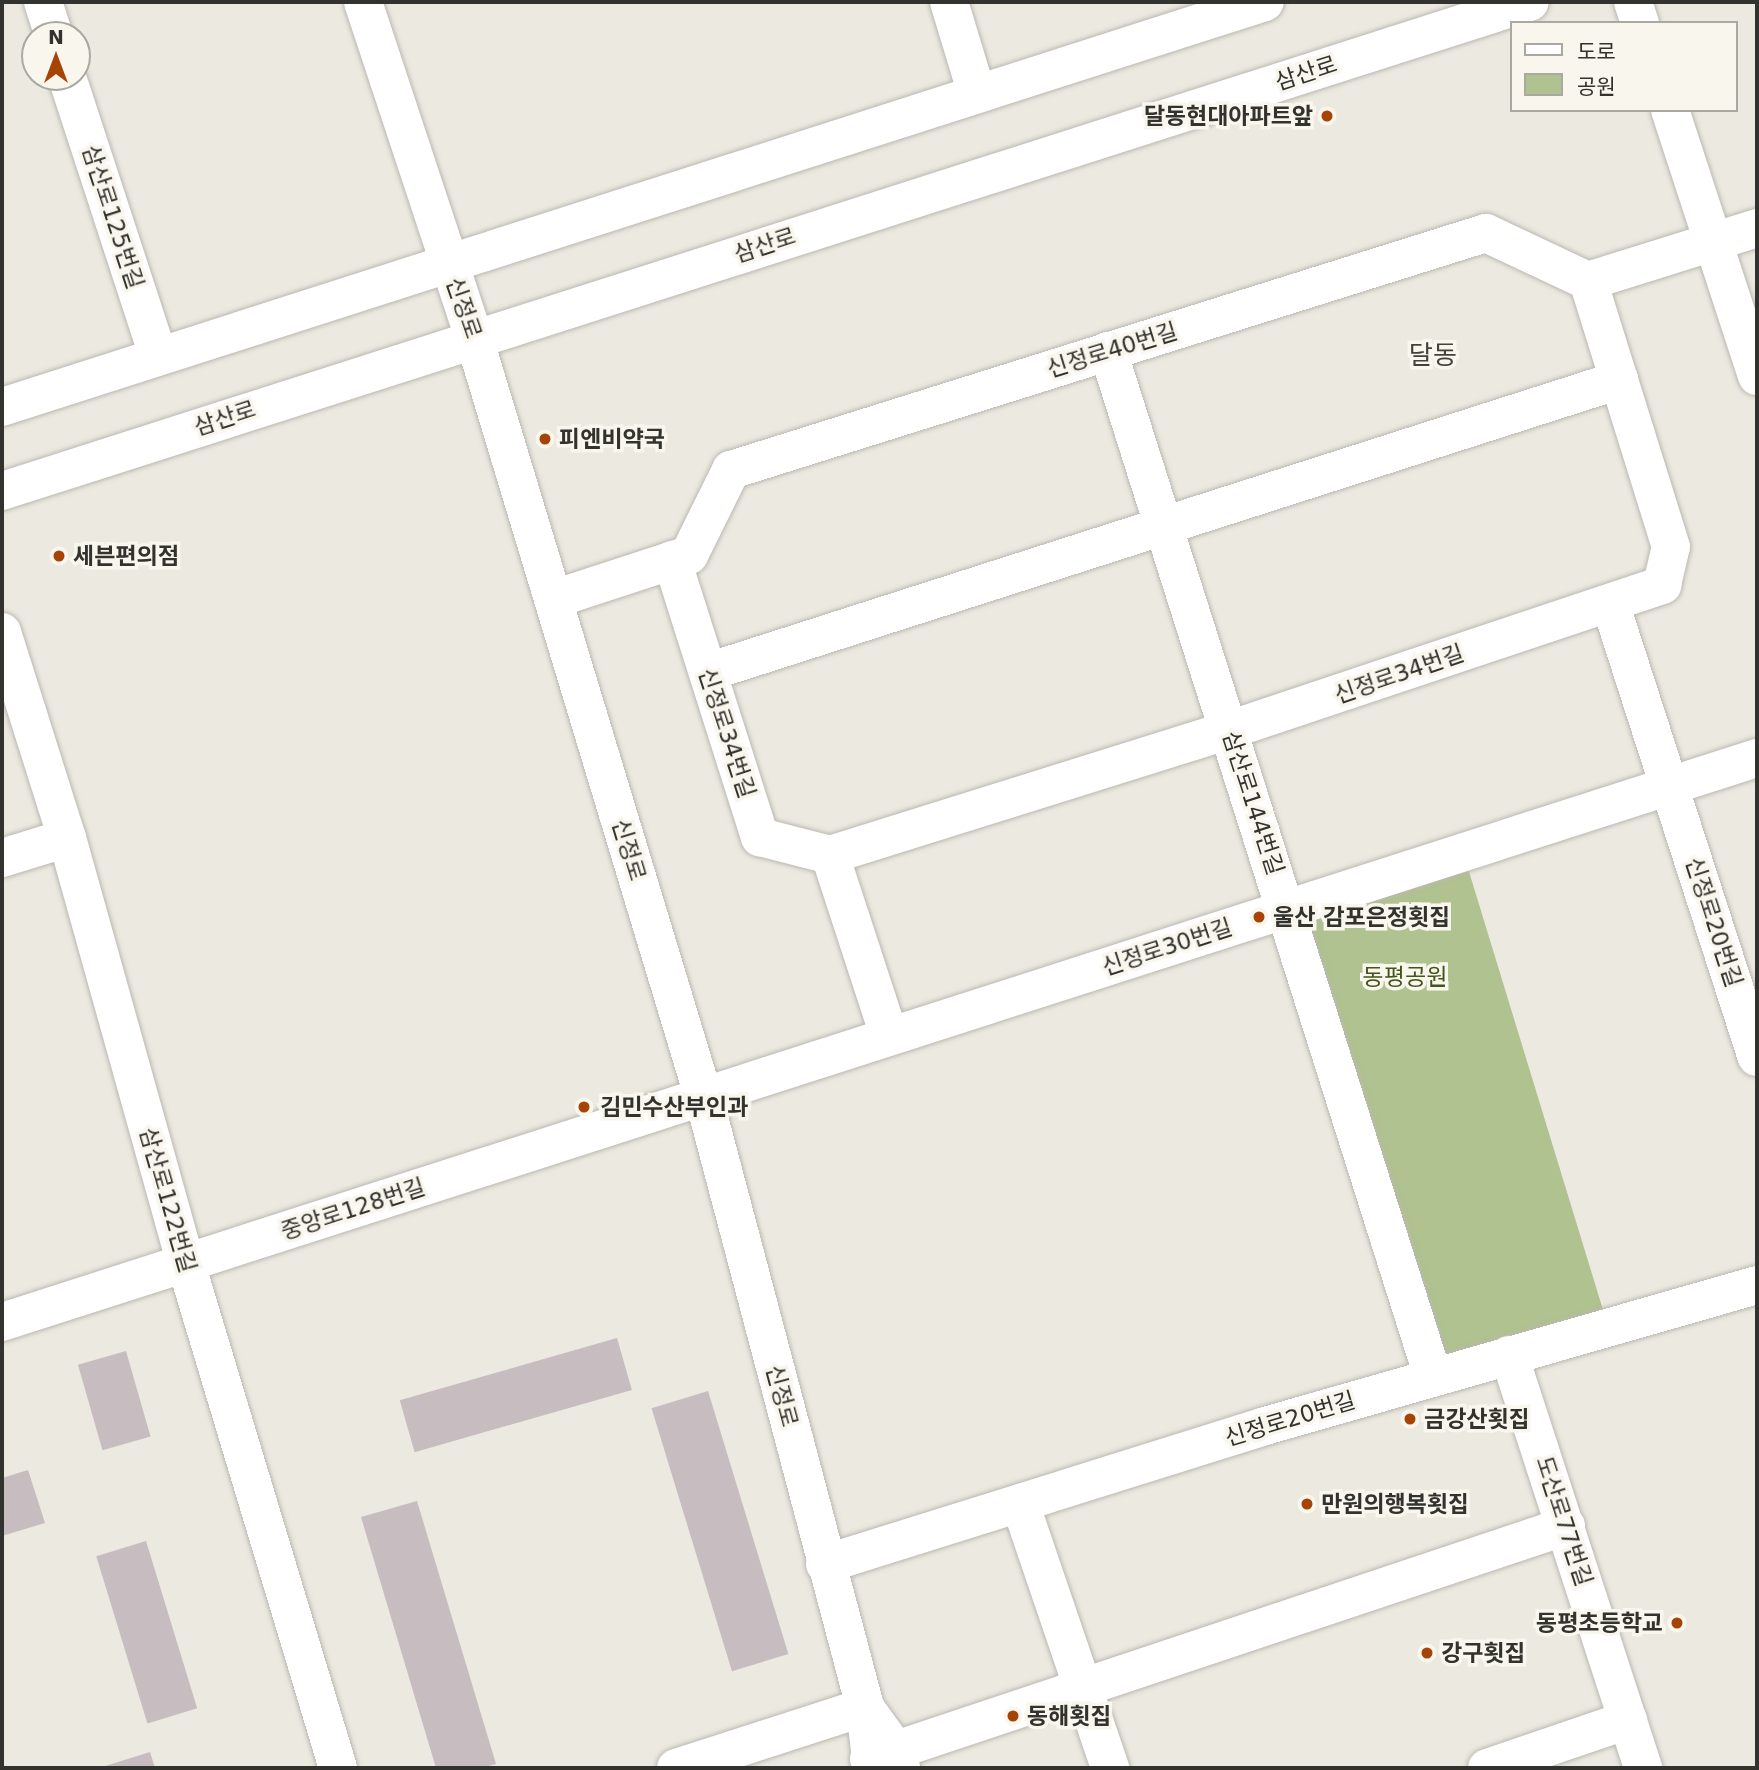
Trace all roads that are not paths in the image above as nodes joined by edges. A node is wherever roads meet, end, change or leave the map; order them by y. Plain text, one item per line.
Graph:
1 (43, 2) edge
2 (363, 2) edge
3 (949, 2) edge
4 (1265, 2) edge
5 (1530, 2) edge
6 (1633, 2) edge
7 (49, 21) edge
8 (1639, 21) edge
9 (72, 91) edge
10 (977, 94) junction
11 (1671, 112) edge
12 (1757, 228) edge
13 (1713, 240) junction
14 (448, 262) junction
15 (1588, 281) junction
16 (474, 338) junction
17 (1108, 351) junction
18 (158, 356) junction
19 (1757, 376) edge
20 (1619, 380) junction
21 (2, 407) edge
22 (2, 491) edge
23 (1164, 525) junction
24 (672, 560) junction
25 (554, 599) junction
26 (1610, 603) junction
27 (2, 632) edge
28 (708, 672) junction
29 (1229, 730) junction
30 (1757, 758) edge
31 (1670, 786) junction
32 (67, 838) junction
33 (830, 855) junction
34 (2, 858) edge
35 (1287, 909) junction
36 (890, 1035) junction
37 (1757, 1057) edge
38 (703, 1095) junction
39 (186, 1264) junction
40 (1757, 1285) edge
41 (2, 1322) edge
42 (1509, 1355) junction
43 (1433, 1377) junction
44 (1020, 1503) junction
45 (1566, 1526) junction
46 (825, 1564) junction
47 (1080, 1688) junction
48 (864, 1707) junction
49 (1628, 1720) junction
50 (884, 1761) edge
51 (338, 1768) edge
52 (676, 1768) edge
53 (1110, 1768) edge
54 (1487, 1768) edge
55 (1643, 1768) edge

1 - 7 street
2 - 14 street, 신정로
3 - 10 street
4 - 10 street
5 - 16 street, 삼산로
6 - 8 street
9 - 18 street, 삼산로125번길
10 - 14 street
11 - 13 street
12 - 13 street
13 - 15 street
13 - 19 street
14 - 16 street, 신정로
14 - 18 street
15 - 17 street, 신정로40번길
15 - 20 street, 신정로34번길
16 - 22 street, 삼산로
16 - 25 street, 신정로
17 - 23 street, 삼산로144번길
17 - 24 street, 신정로40번길
18 - 21 street
20 - 23 street
20 - 26 street, 신정로34번길
23 - 28 street
23 - 29 street, 삼산로144번길
24 - 25 street, 신정로40번길
24 - 28 street, 신정로34번길
25 - 38 street, 신정로
26 - 29 street, 신정로34번길
26 - 31 street
27 - 32 street, 삼산로122번길
28 - 33 street, 신정로34번길
29 - 33 street, 신정로34번길
29 - 35 street, 삼산로144번길
30 - 31 street, 신정로30번길
31 - 35 street, 신정로30번길
31 - 37 street, 신정로20번길
32 - 34 street
32 - 39 street, 삼산로122번길
33 - 36 street
35 - 36 street, 신정로30번길
35 - 43 street, 삼산로144번길
36 - 38 street, 신정로30번길
38 - 39 street, 중앙로128번길
38 - 46 street, 신정로
39 - 41 street, 중앙로128번길
39 - 51 street, 삼산로122번길
40 - 42 street, 신정로20번길
42 - 43 street, 신정로20번길
42 - 45 street, 도산로77번길
43 - 44 street, 신정로20번길
44 - 46 street, 신정로20번길
44 - 47 street
45 - 47 street
45 - 49 street, 도산로77번길
46 - 48 street, 신정로
47 - 50 street
47 - 53 street
48 - 50 street, 신정로
48 - 52 street
49 - 54 street
49 - 55 street, 도산로77번길

